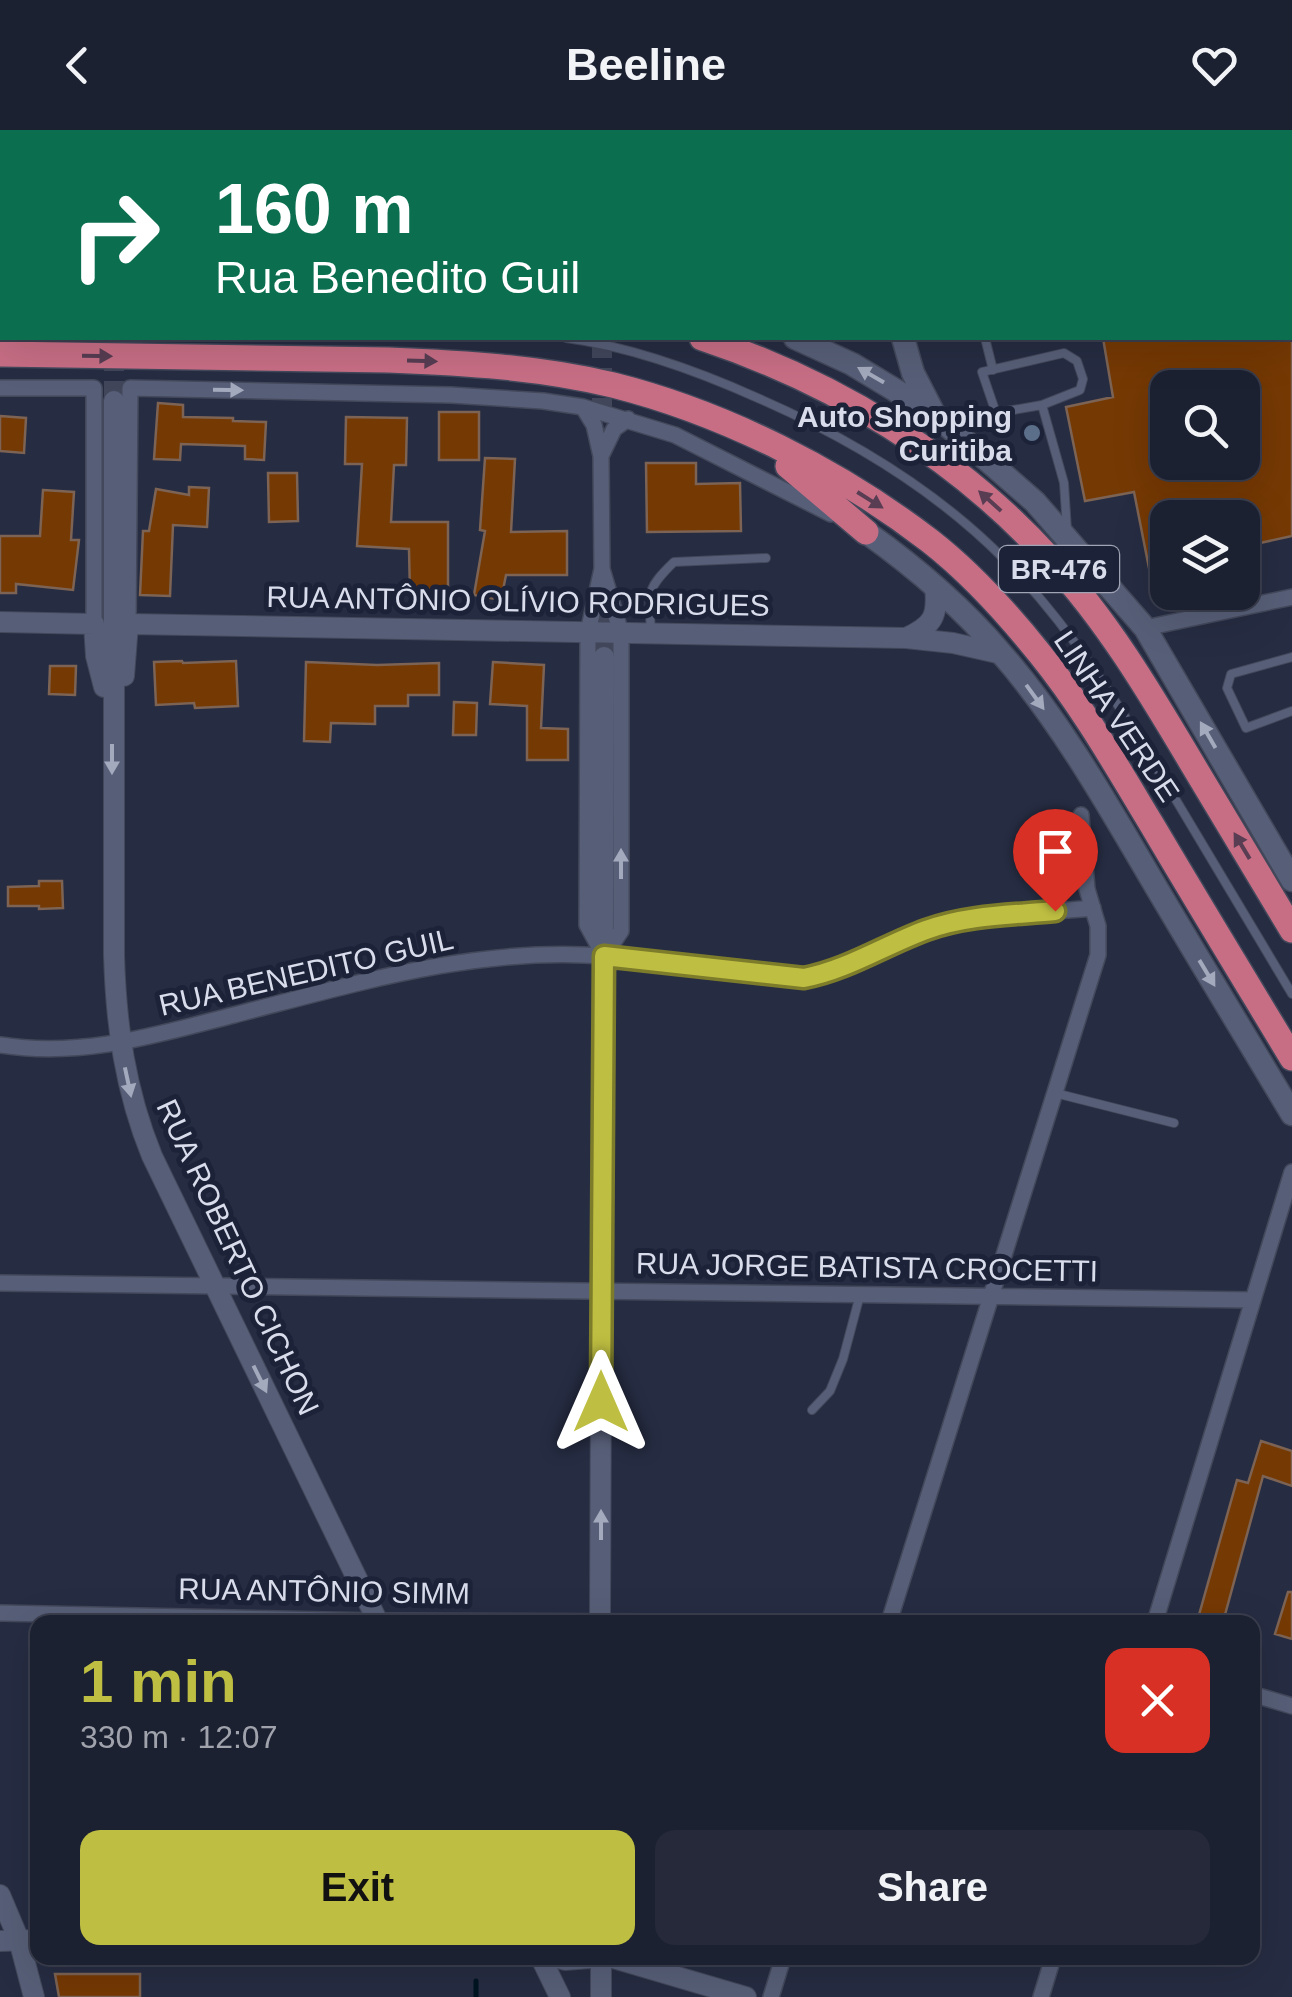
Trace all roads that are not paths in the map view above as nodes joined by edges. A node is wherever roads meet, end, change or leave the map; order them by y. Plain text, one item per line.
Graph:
1 (578, 340) edge
2 (708, 340) edge
3 (800, 340) edge
4 (904, 340) edge
5 (986, 340) edge
6 (0, 354) edge
7 (993, 370) junction
8 (0, 388) edge
9 (122, 394) junction
10 (1042, 405) junction
11 (583, 407) junction
12 (933, 413) junction
13 (628, 419) junction
14 (754, 436) junction
15 (602, 456) junction
16 (866, 532) junction
17 (1068, 540) junction
18 (766, 558) dead end
19 (602, 569) junction
20 (935, 586) junction
21 (1292, 597) edge
22 (0, 622) edge
23 (94, 624) junction
24 (128, 624) junction
25 (1145, 628) junction
26 (588, 632) junction
27 (621, 633) junction
28 (652, 634) junction
29 (906, 638) junction
30 (1002, 654) junction
31 (1292, 657) edge
32 (604, 658) tunnel mouth
33 (1292, 711) edge
34 (112, 718) junction
35 (1080, 815) dead end
36 (1292, 880) edge
37 (1093, 908) junction
38 (1292, 930) edge
39 (604, 956) junction
40 (1292, 994) edge
41 (120, 1044) junction
42 (0, 1045) edge
43 (1292, 1058) edge
44 (1055, 1093) junction
45 (1292, 1114) edge
46 (1174, 1122) dead end
47 (1292, 1172) edge
48 (0, 1284) edge
49 (215, 1286) junction
50 (602, 1292) junction
51 (860, 1295) junction
52 (992, 1296) junction
53 (1253, 1300) junction
54 (812, 1410) dead end
55 (0, 1613) edge
56 (76, 1615) edge
57 (375, 1615) edge
58 (600, 1615) edge
59 (891, 1615) edge
60 (1157, 1615) edge
61 (1260, 1696) edge
62 (1292, 1706) edge
63 (0, 1895) edge
64 (19, 1940) edge
65 (544, 1965) edge
66 (600, 1965) edge
67 (638, 1965) edge
68 (781, 1965) edge
69 (1051, 1965) edge
70 (34, 1997) edge
71 (560, 1997) edge
72 (601, 1997) edge
73 (746, 1997) edge
74 (771, 1997) edge
75 (1041, 1997) edge

1 - 40 lane
38 -> 2 highway, LINHA VERDE / BR-476
12 -> 3 main road, LINHA VERDE
4 - 12 main road
5 - 7 lane
6 -> 14 highway, LINHA VERDE / BR-476
7 - 10 lane
7 - 10 lane
8 - 23 street
9 -> 11 street, LINHA VERDE
9 - 24 street
9 - 34 street, RUA ROBERTO CICHON
10 - 17 lane
11 - 13 street, LINHA VERDE
11 - 15 street
12 - 17 main road, LINHA VERDE
13 - 15 street
13 - 16 street, LINHA VERDE
14 - 16 highway
14 -> 43 highway, LINHA VERDE / BR-476
15 - 19 street
16 - 20 main road, LINHA VERDE
17 - 25 main road, LINHA VERDE
18 - 28 lane
19 - 26 street
19 - 27 street
20 - 29 street
20 - 30 main road, LINHA VERDE
21 - 25 street
22 - 23 street
23 - 34 street, RUA ROBERTO CICHON
24 - 26 street, RUA ANTÔNIO OLÍVIO RODRIGUES
24 - 34 street
36 -> 25 main road, LINHA VERDE
26 - 27 street, RUA ANTÔNIO OLÍVIO RODRIGUES
26 - 39 street
27 - 28 street, RUA ANTÔNIO OLÍVIO RODRIGUES
39 -> 27 street
28 - 29 street, RUA ANTÔNIO OLÍVIO RODRIGUES
29 - 30 street, RUA ANTÔNIO OLÍVIO RODRIGUES
30 -> 45 main road, LINHA VERDE
31 - 33 lane
32 - 39 street
34 -> 41 street, RUA ROBERTO CICHON
35 - 37 street
37 - 39 street, RUA BENEDITO GUIL
37 - 44 street
39 - 41 street, RUA BENEDITO GUIL
39 - 50 street
41 - 42 street, RUA BENEDITO GUIL
41 -> 49 street, RUA ROBERTO CICHON
44 - 46 lane
44 - 52 street
47 - 53 street
48 - 49 street, RUA JORGE BATISTA CROCETTI
49 - 50 street, RUA JORGE BATISTA CROCETTI
49 -> 57 street, RUA ROBERTO CICHON
50 - 51 street, RUA JORGE BATISTA CROCETTI
58 -> 50 street
51 - 52 street, RUA JORGE BATISTA CROCETTI
51 - 54 lane
52 - 53 street, RUA JORGE BATISTA CROCETTI
52 - 59 street
53 - 60 street
55 - 56 street, RUA ANTÔNIO SIMM
61 - 62 street
63 - 64 street
64 - 70 street
65 - 71 street
66 - 72 street
67 - 73 street
68 - 74 street
69 - 75 street

